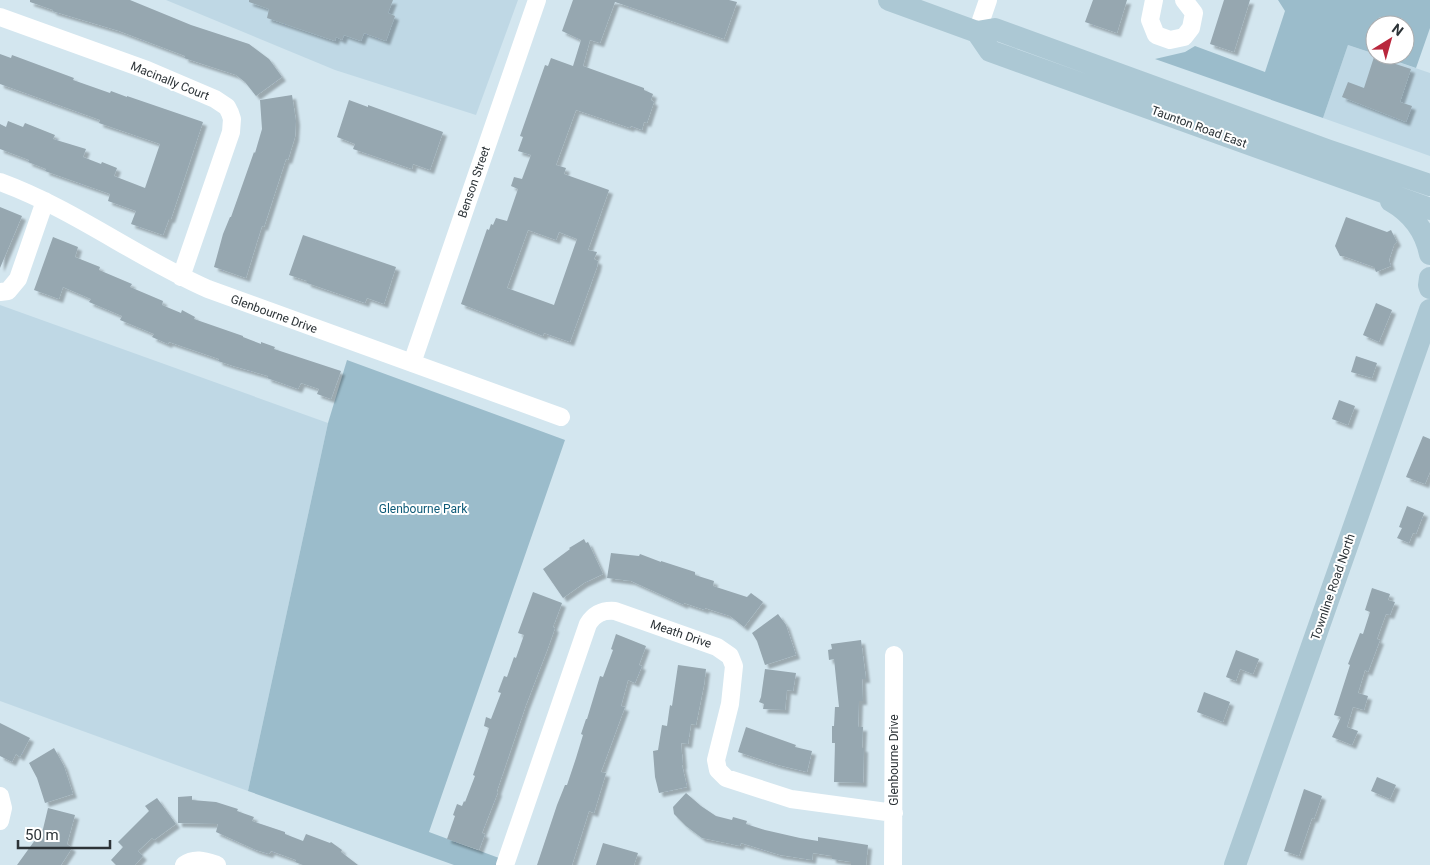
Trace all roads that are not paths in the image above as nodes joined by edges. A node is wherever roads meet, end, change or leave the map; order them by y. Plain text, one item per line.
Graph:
1 (537, 0) edge
2 (889, 0) edge
3 (988, 0) edge
4 (1154, 0) edge
5 (1184, 0) edge
6 (0, 16) edge
7 (977, 32) junction
8 (0, 182) edge
9 (1364, 185) junction
10 (1430, 185) edge
11 (45, 202) junction
12 (1430, 209) edge
13 (1430, 254) edge
14 (181, 277) junction
15 (1430, 278) edge
16 (1430, 288) edge
17 (0, 292) edge
18 (1430, 310) edge
19 (412, 363) junction
20 (561, 417) dead end
21 (894, 655) dead end
22 (0, 796) edge
23 (894, 812) junction
24 (0, 821) edge
25 (184, 865) edge
26 (217, 865) edge
27 (505, 865) edge
28 (893, 865) edge
29 (1235, 865) edge

1 - 19 street, Benson Street
2 - 7 main road, Taunton Road East
3 - 7 street
4 - 5 street
6 - 14 street, Macinally Court
7 - 9 main road, Taunton Road East
7 - 10 main road, Taunton Road East
8 - 11 street, Glenbourne Drive
9 - 12 main road, Taunton Road East
9 - 13 main road
11 - 14 street, Glenbourne Drive
11 - 17 street
14 - 19 street, Glenbourne Drive
15 - 16 main road
18 - 29 main road, Townline Road North
19 - 20 street, Glenbourne Drive
21 - 23 street, Glenbourne Drive
22 - 24 street
23 - 27 street, Meath Drive
23 - 28 street, Glenbourne Drive
25 - 26 street

